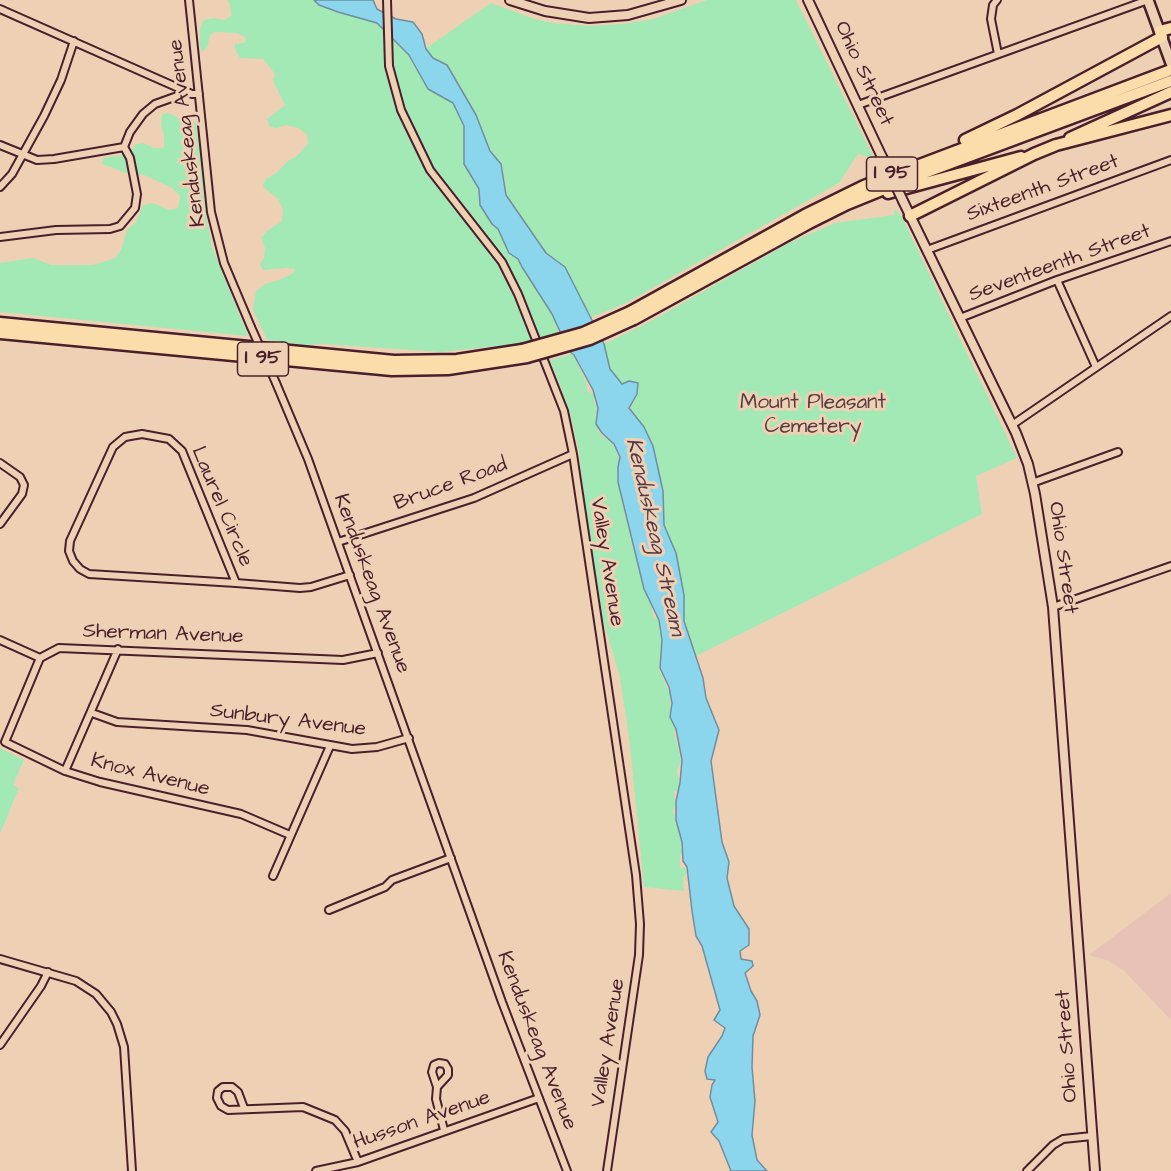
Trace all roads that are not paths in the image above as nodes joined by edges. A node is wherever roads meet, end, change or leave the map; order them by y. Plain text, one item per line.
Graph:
1 (189, 0) edge
2 (510, 0) edge
3 (681, 0) edge
4 (808, 0) edge
5 (997, 0) edge
6 (1148, 0) edge
7 (387, 3) edge
8 (0, 9) edge
9 (1171, 28) edge
10 (1161, 34) junction
11 (74, 41) junction
12 (998, 54) junction
13 (1171, 63) edge
14 (1171, 70) edge
15 (1171, 81) edge
16 (183, 90) junction
17 (1171, 92) edge
18 (199, 94) junction
19 (858, 105) junction
20 (1171, 115) edge
21 (0, 145) edge
22 (1056, 145) junction
23 (124, 147) junction
24 (1034, 154) junction
25 (23, 155) junction
26 (1171, 160) edge
27 (915, 165) junction
28 (0, 187) edge
29 (910, 216) junction
30 (809, 223) junction
31 (0, 237) edge
32 (1171, 241) edge
33 (927, 250) junction
34 (1057, 280) junction
35 (632, 316) junction
36 (1171, 316) edge
37 (960, 318) junction
38 (0, 323) edge
39 (0, 333) edge
40 (524, 354) junction
41 (1096, 367) junction
42 (1012, 425) junction
43 (1118, 452) dead end
44 (573, 454) junction
45 (0, 463) edge
46 (1032, 483) junction
47 (0, 524) edge
48 (338, 542) junction
49 (1171, 566) edge
50 (350, 575) junction
51 (236, 583) junction
52 (1053, 607) junction
53 (0, 640) edge
54 (118, 649) junction
55 (378, 653) junction
56 (40, 658) junction
57 (92, 712) junction
58 (409, 738) junction
59 (330, 746) junction
60 (65, 771) junction
61 (290, 835) junction
62 (451, 858) junction
63 (273, 876) dead end
64 (329, 909) dead end
65 (0, 959) edge
66 (48, 972) junction
67 (0, 1045) edge
68 (437, 1087) dead end
69 (539, 1098) junction
70 (244, 1108) junction
71 (444, 1130) junction
72 (1092, 1136) junction
73 (358, 1162) junction
74 (132, 1171) edge
75 (316, 1171) edge
76 (567, 1171) edge
77 (607, 1171) edge
78 (1027, 1171) edge
79 (1095, 1171) edge

1 - 18 street, Kenduskeag Avenue
2 - 3 street
4 - 19 street, Ohio Street
5 - 12 street
6 - 10 main road
6 - 12 street
7 - 44 street, Valley Avenue
8 - 11 street
9 - 10 highway
10 - 13 main road
10 - 27 highway
11 - 16 street
11 - 25 street
12 - 19 street
14 - 27 highway, I 95
15 - 30 highway, I 95
16 - 18 street
16 - 23 street
17 - 22 highway
18 - 48 street, Kenduskeag Avenue, bridge
19 - 29 street, Ohio Street, bridge
20 - 22 highway
21 - 25 street
22 - 24 highway
23 - 25 street
23 - 31 street
24 - 29 highway
24 - 30 highway
25 - 28 street
26 - 33 street, Sixteenth Street
27 - 35 highway, I 95
29 - 33 street, Ohio Street
30 - 35 highway, I 95
32 - 34 street, Seventeenth Street
33 - 37 street, Ohio Street
34 - 37 street, Seventeenth Street
34 - 41 street
35 - 40 highway, I 95, bridge
36 - 41 street
37 - 42 street, Ohio Street
38 - 40 highway, I 95
39 - 40 highway, I 95
41 - 42 street
42 - 46 street, Ohio Street
43 - 46 street
44 - 48 street, Bruce Road
44 - 77 street, Valley Avenue
45 - 47 street
46 - 52 street, Ohio Street
48 - 50 street, Kenduskeag Avenue
49 - 52 street
50 - 51 street, Laurel Circle
50 - 55 street, Kenduskeag Avenue
51 - 51 street, Laurel Circle
52 - 72 street, Ohio Street
53 - 56 street
54 - 55 street, Sherman Avenue
54 - 56 street, Sherman Avenue
54 - 57 street
55 - 58 street, Kenduskeag Avenue
56 - 60 street, Knox Avenue
57 - 59 street, Sunbury Avenue
57 - 60 street
58 - 59 street, Sunbury Avenue
58 - 62 street, Kenduskeag Avenue
59 - 61 street
60 - 61 street, Knox Avenue
61 - 63 street
62 - 64 street
62 - 69 street, Kenduskeag Avenue
65 - 66 street
66 - 67 street
66 - 74 street
68 - 71 street
69 - 71 street, Husson Avenue
69 - 76 street, Kenduskeag Avenue
70 - 70 street
70 - 73 street
71 - 73 street, Husson Avenue
72 - 78 street
72 - 79 street, Ohio Street
73 - 75 street, Husson Avenue

